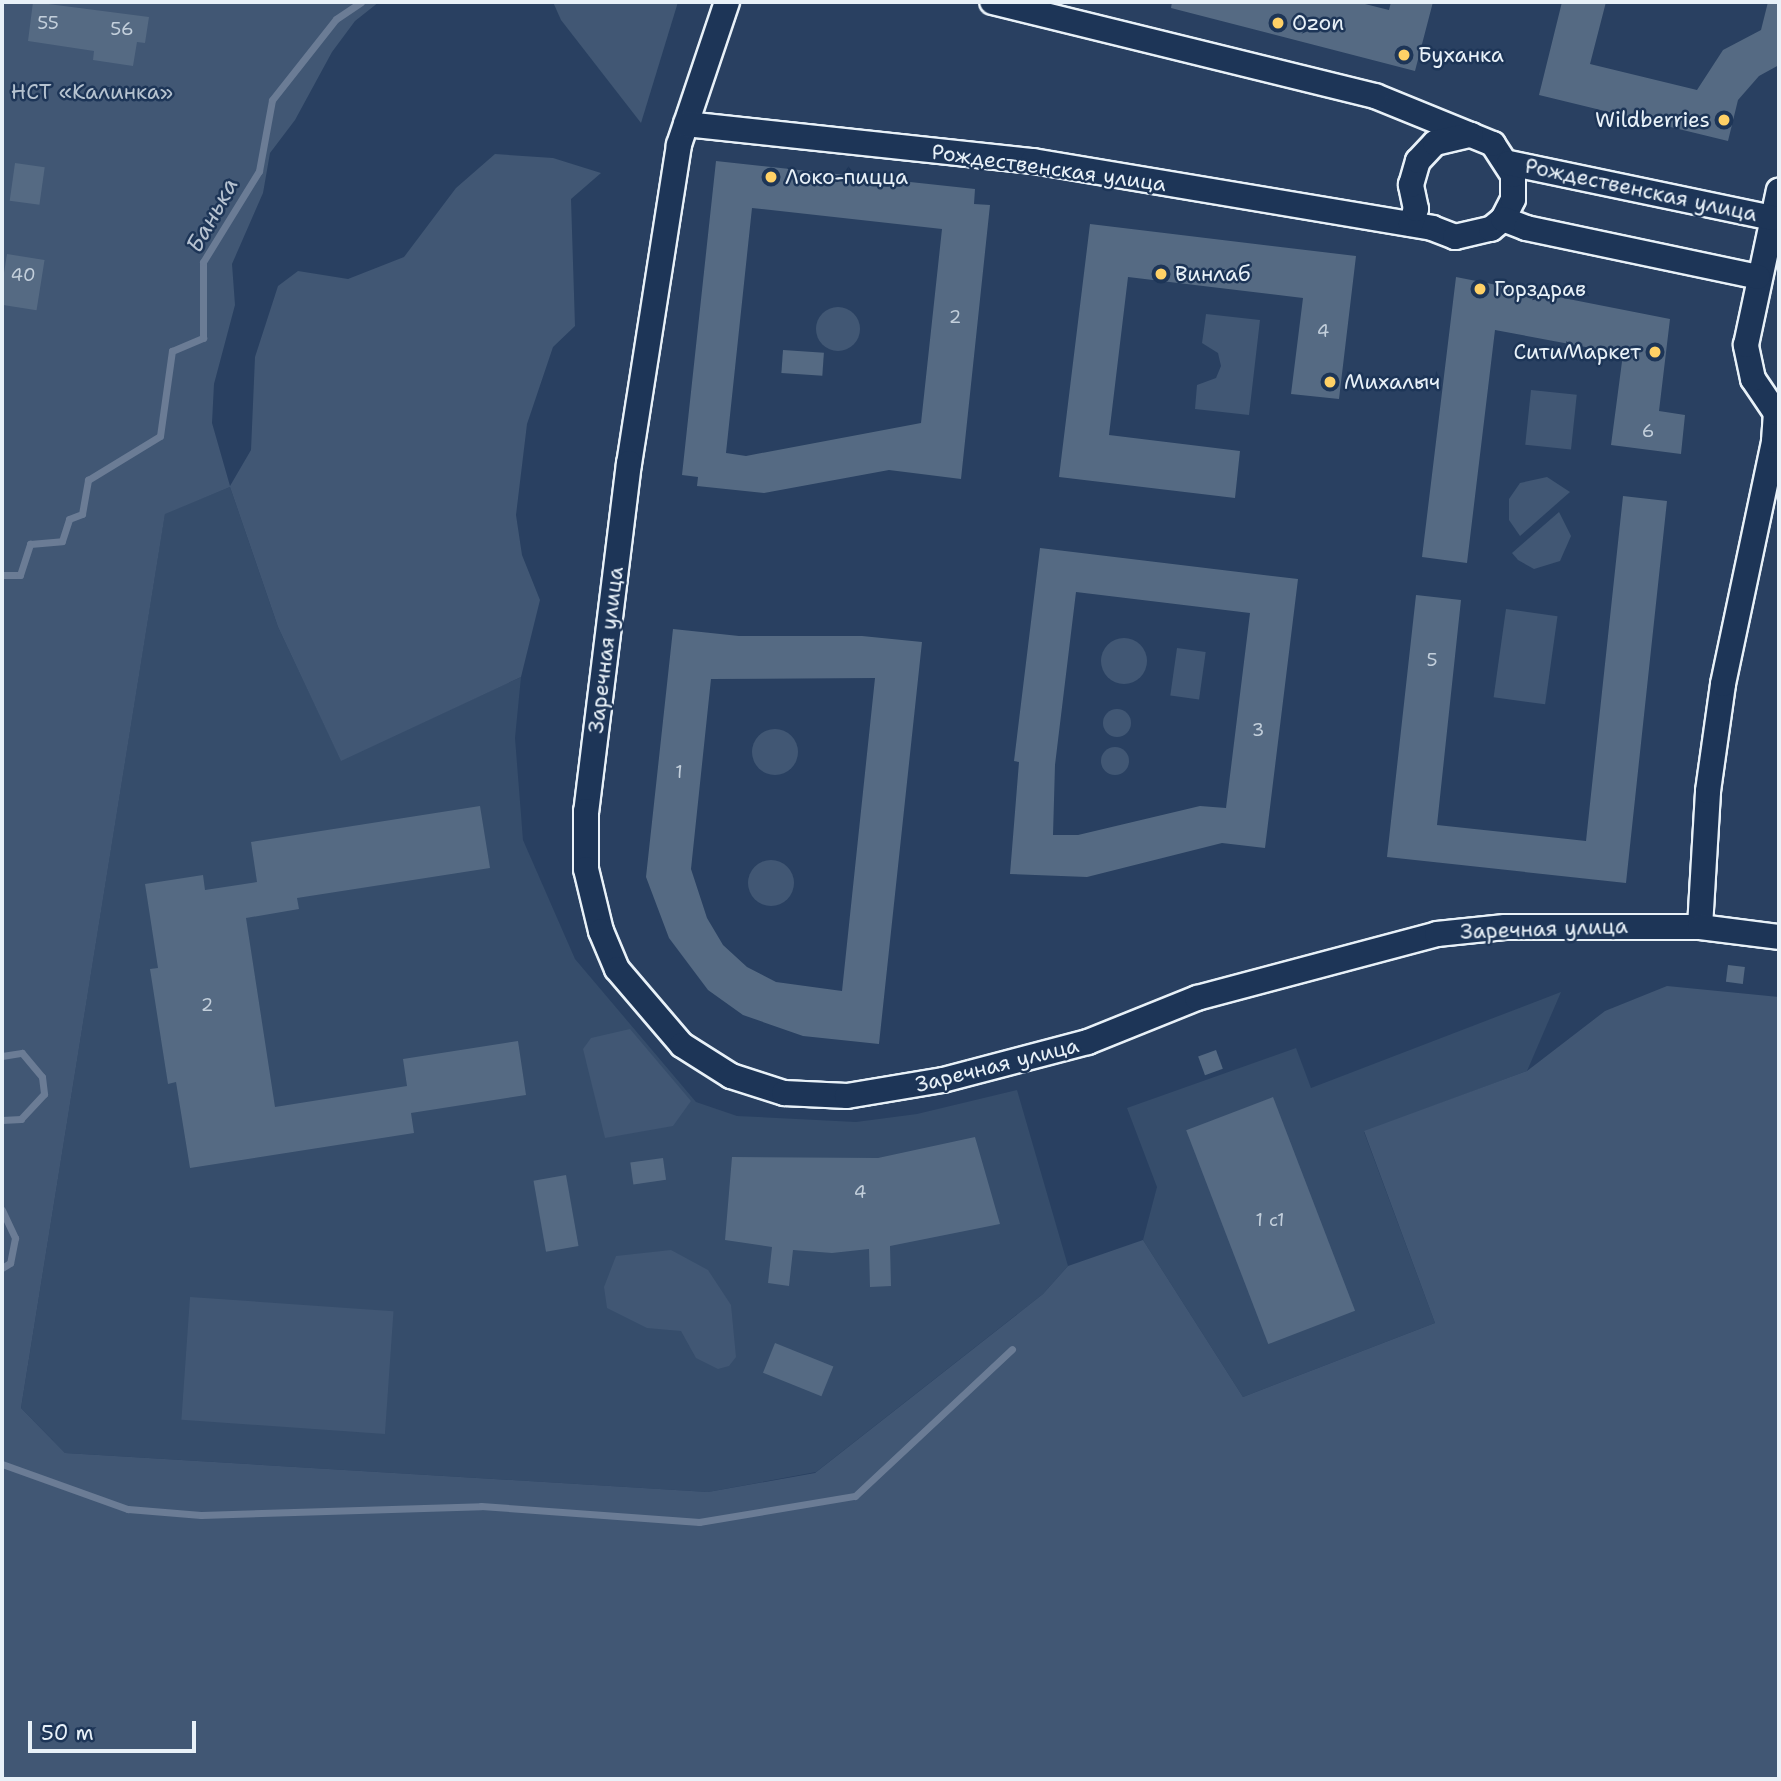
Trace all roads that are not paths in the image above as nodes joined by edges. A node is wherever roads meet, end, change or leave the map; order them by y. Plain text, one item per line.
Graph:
1 (727, 2) edge
2 (992, 2) edge
3 (686, 124) junction
4 (1471, 135) junction
5 (1509, 163) junction
6 (1779, 191) edge
7 (1772, 218) junction
8 (1503, 219) junction
9 (1410, 224) junction
10 (1758, 277) junction
11 (1700, 927) junction
12 (1779, 937) edge

1 - 3 street, Заречная улица
2 - 4 street, Рождественская улица
3 - 9 street, Рождественская улица
3 - 11 street, Заречная улица
4 - 5 street, Рождественская улица
4 - 9 street
5 - 7 street, Рождественская улица
5 - 8 street, Рождественская улица
6 - 7 street
7 - 10 street
8 - 9 street, Рождественская улица
8 - 10 street
10 - 11 street
11 - 12 street, Заречная улица

